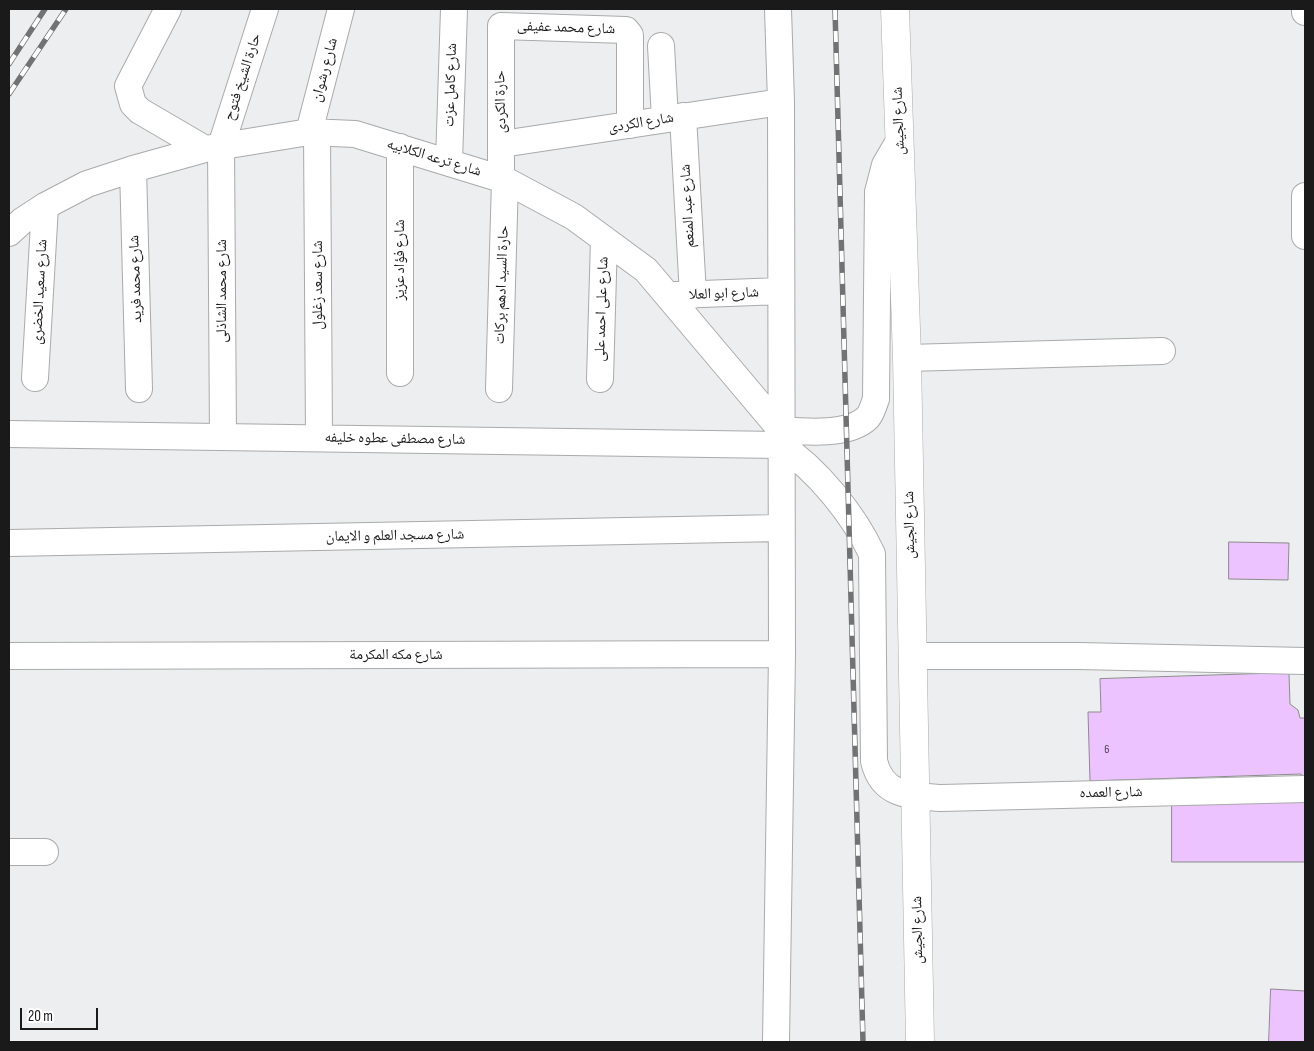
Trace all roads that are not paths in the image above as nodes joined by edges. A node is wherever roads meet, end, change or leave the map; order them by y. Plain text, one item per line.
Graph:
1 (168, 9) edge
2 (264, 9) edge
3 (341, 9) edge
4 (454, 9) edge
5 (778, 9) edge
6 (895, 9) edge
7 (570, 18) edge
8 (501, 26) joint
9 (661, 46) dead end
10 (781, 102) junction
11 (674, 118) junction
12 (630, 125) junction
13 (313, 132) junction
14 (899, 141) junction
15 (502, 144) junction
16 (400, 147) junction
17 (213, 148) junction
18 (448, 162) junction
19 (133, 169) junction
20 (503, 180) junction
21 (1305, 196) edge
22 (45, 206) junction
23 (9, 233) edge
24 (1305, 236) edge
25 (604, 240) junction
26 (781, 292) junction
27 (680, 295) junction
28 (1162, 351) dead end
29 (907, 358) junction
30 (400, 373) dead end
31 (35, 378) dead end
32 (600, 379) dead end
33 (139, 389) dead end
34 (499, 390) dead end
35 (9, 434) edge
36 (223, 436) junction
37 (319, 437) junction
38 (780, 437) junction
39 (781, 528) junction
40 (9, 544) edge
41 (782, 654) junction
42 (9, 656) edge
43 (913, 656) junction
44 (1305, 661) edge
45 (1305, 789) edge
46 (916, 796) junction
47 (9, 852) edge
48 (45, 852) dead end
49 (776, 1042) edge
50 (920, 1042) edge

1 - 17 street
2 - 17 street, حارة الشيخ فتوح
3 - 13 street, شارع رشوان
4 - 18 street, شارع كامل عزت
5 - 10 street
6 - 14 main road, شارع الجيش
7 - 8 street, شارع محمد عفيفى
7 - 12 street, شارع محمد عفيفى
8 - 15 street, حارة الكردى
9 - 11 street, شارع عبد المنعم
10 - 11 street, شارع الكردى
10 - 26 street
11 - 12 street, شارع الكردى
11 - 27 street, شارع عبد المنعم
12 - 15 street, شارع الكردى
13 - 16 street, شارع ترعه الكلابيه
13 - 17 street, شارع ترعه الكلابيه
13 - 37 street, شارع سعد زغلول
14 - 29 main road, شارع الجيش
14 - 38 street, شارع مصطفى عطوه خليفه
15 - 20 street, حارة الكردى
16 - 18 street, شارع ترعه الكلابيه
16 - 30 street, شارع فؤاد عزيز
17 - 19 street, شارع ترعه الكلابيه
17 - 36 street, شارع محمد الشاذلى
18 - 20 street, شارع ترعه الكلابيه
19 - 22 street, شارع ترعه الكلابيه
19 - 33 street, شارع محمد فريد
20 - 25 street, شارع ترعه الكلابيه
20 - 34 street, حارة السيد ادهم بركات
21 - 24 street
22 - 23 street, شارع ترعه الكلابيه
22 - 31 street, شارع سعيد الخضرى
25 - 27 street, شارع ترعه الكلابيه
25 - 32 street, شارع على احمد على
26 - 27 street, شارع ابو العلا
26 - 38 street
27 - 38 street, شارع ترعه الكلابيه
28 - 29 street
29 - 43 main road, شارع الجيش
35 - 36 street, شارع مصطفى عطوه خليفه
36 - 37 street, شارع مصطفى عطوه خليفه
37 - 38 street, شارع مصطفى عطوه خليفه
38 - 39 street
38 - 46 street, شارع العمده
39 - 40 street, شارع مسجد العلم و الايمان
39 - 41 street
41 - 42 street, شارع مكه المكرمة
41 - 49 street
43 - 44 street
43 - 46 main road, شارع الجيش
45 - 46 street, شارع العمده
46 - 50 main road, شارع الجيش
47 - 48 street

